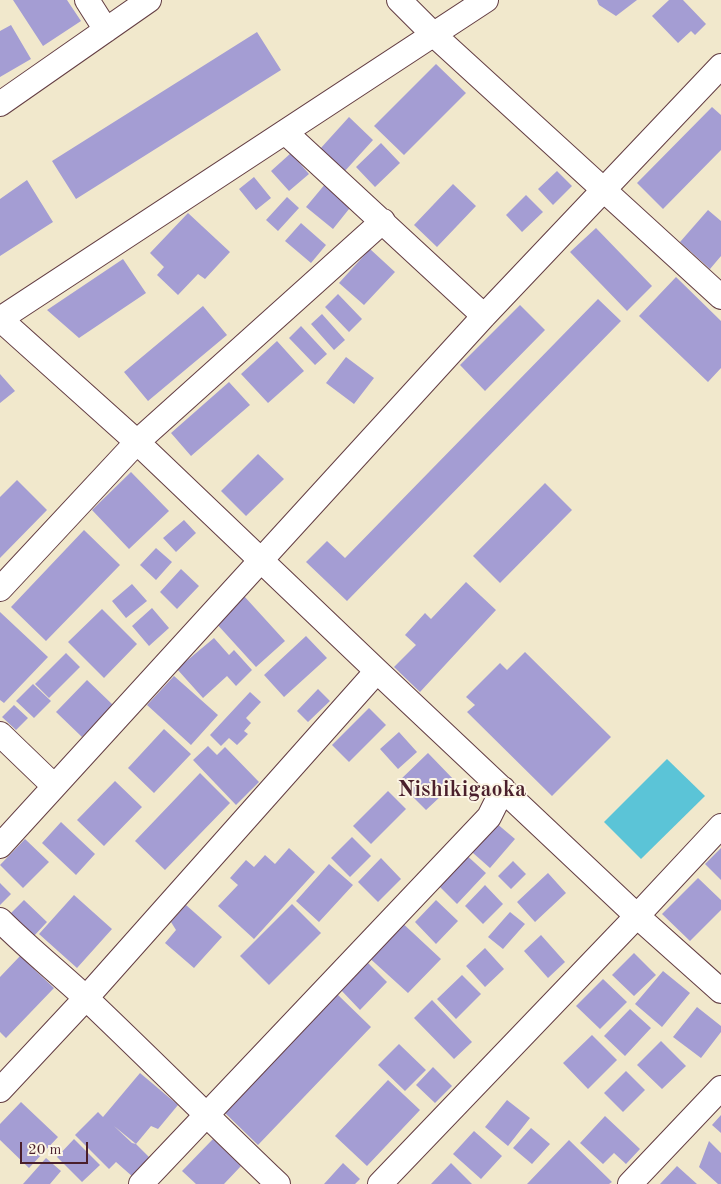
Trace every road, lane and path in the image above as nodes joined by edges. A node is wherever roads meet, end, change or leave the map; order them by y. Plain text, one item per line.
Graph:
1 (87, 0) edge
2 (149, 0) edge
3 (399, 0) edge
4 (486, 0) edge
5 (106, 30) junction
6 (434, 34) junction
7 (721, 66) edge
8 (0, 104) edge
9 (285, 132) junction
10 (604, 191) junction
11 (383, 221) junction
12 (721, 297) edge
13 (484, 316) junction
14 (0, 319) edge
15 (137, 442) junction
16 (260, 560) junction
17 (0, 589) edge
18 (376, 671) junction
19 (0, 734) edge
20 (54, 786) junction
21 (503, 789) junction
22 (721, 826) edge
23 (0, 846) edge
24 (637, 916) junction
25 (0, 920) edge
26 (721, 991) edge
27 (86, 998) junction
28 (721, 1088) edge
29 (0, 1090) edge
30 (204, 1115) junction
31 (141, 1184) edge
32 (278, 1184) edge
33 (380, 1184) edge
34 (630, 1184) edge

1 - 5 street
2 - 5 street
3 - 6 street
4 - 6 street
5 - 8 street
6 - 9 street
6 - 10 street
7 - 10 street
9 - 11 street
9 - 14 street
10 - 12 street
10 - 13 street
11 - 13 street
11 - 15 street
13 - 16 street
14 - 15 street
15 - 16 street
15 - 17 street
16 - 18 street
16 - 20 street
18 - 21 street
18 - 27 street
19 - 20 street
20 - 23 street
21 - 24 street
21 - 30 street
22 - 24 street
24 - 26 street
24 - 33 street
25 - 27 street
27 - 29 street
27 - 30 street
28 - 34 street
30 - 31 street
30 - 32 street

